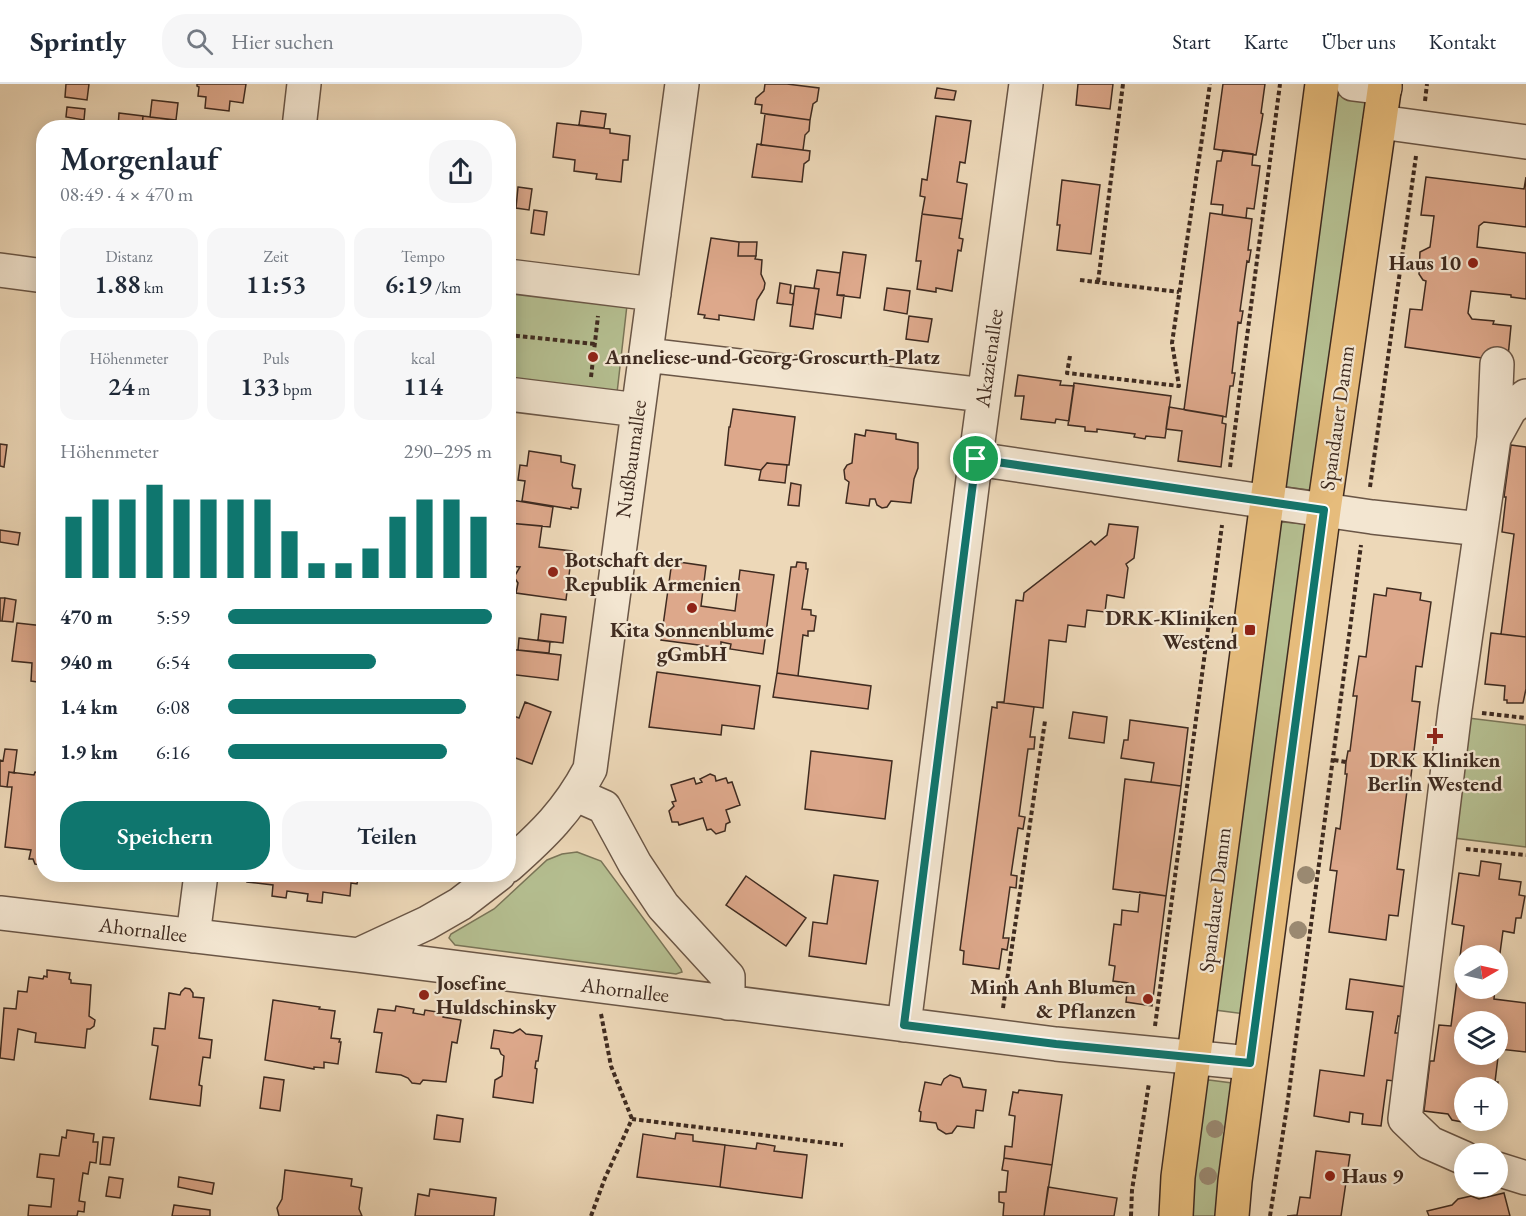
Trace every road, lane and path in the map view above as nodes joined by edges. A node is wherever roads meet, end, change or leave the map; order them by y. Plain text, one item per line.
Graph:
1 (304, 84) edge
2 (682, 84) edge
3 (1026, 84) edge
4 (1123, 84) edge
5 (1210, 84) edge
6 (1280, 84) edge
7 (1322, 84) edge
8 (1353, 84) edge
9 (1427, 84) edge
10 (1385, 86) edge
11 (300, 120) edge
12 (1380, 122) junction
13 (1420, 128) junction
14 (1526, 142) edge
15 (0, 270) edge
16 (36, 275) edge
17 (516, 277) edge
18 (1080, 280) dead end
19 (1098, 282) junction
20 (1179, 292) junction
21 (654, 294) junction
22 (600, 306) dead end
23 (516, 336) edge
24 (595, 344) junction
25 (646, 355) junction
26 (1070, 356) dead end
27 (1497, 364) dead end
28 (590, 385) dead end
29 (516, 395) edge
30 (984, 395) junction
31 (1526, 396) edge
32 (638, 410) junction
33 (1494, 438) junction
34 (976, 459) junction
35 (1229, 475) dead end
36 (1267, 502) junction
37 (1324, 510) junction
38 (1224, 514) dead end
39 (1365, 516) junction
40 (1481, 529) junction
41 (1455, 710) junction
42 (1526, 718) edge
43 (1046, 721) dead end
44 (1334, 760) junction
45 (1346, 762) dead end
46 (577, 795) junction
47 (1438, 846) junction
48 (1526, 855) edge
49 (516, 859) edge
50 (200, 882) edge
51 (489, 882) edge
52 (0, 913) edge
53 (193, 936) junction
54 (358, 955) junction
55 (728, 1003) junction
56 (600, 1010) dead end
57 (1001, 1017) dead end
58 (904, 1025) junction
59 (1154, 1030) dead end
60 (1194, 1059) junction
61 (1250, 1063) junction
62 (1149, 1082) dead end
63 (632, 1119) junction
64 (843, 1145) dead end
65 (1454, 1154) edge
66 (1508, 1172) edge
67 (1526, 1178) edge
68 (591, 1216) edge
69 (1131, 1216) edge
70 (1176, 1216) edge
71 (1232, 1216) edge
72 (1270, 1216) edge

1 - 11 street
2 - 21 street, Nußbaumallee
3 - 30 street, Akazienallee
4 - 19 path
5 - 20 path
6 - 35 path
7 - 36 main road, Spandauer Damm
8 - 10 street
9 - 13 path
10 - 12 main road, Spandauer Damm
12 - 13 street
12 - 37 main road, Spandauer Damm
13 - 14 street
13 - 39 path
15 - 16 street
17 - 21 street
18 - 19 path
19 - 20 path
20 - 26 path
21 - 25 street, Nußbaumallee
22 - 24 path
23 - 24 path
24 - 28 path
25 - 30 street
25 - 32 street, Nußbaumallee
27 - 33 street
29 - 32 street
30 - 34 street, Akazienallee
31 - 33 street
32 - 46 street, Nußbaumallee
33 - 40 street
34 - 36 street
34 - 58 street, Akazienallee
36 - 37 street
36 - 60 main road, Spandauer Damm
37 - 39 street
37 - 61 main road, Spandauer Damm
38 - 59 path
39 - 40 street
39 - 44 path
40 - 41 street
41 - 42 path
41 - 47 street
43 - 57 path
44 - 45 path
44 - 72 path
46 - 49 street, Nußbaumallee
46 - 55 street
47 - 48 path
47 - 65 street
50 - 53 street
51 - 54 street
52 - 53 street, Ahornallee
53 - 54 street, Ahornallee
54 - 55 street, Ahornallee
55 - 58 street, Ahornallee
56 - 63 path
58 - 60 street, Ahornallee
60 - 61 street, Ahornallee
60 - 70 main road, Spandauer Damm
61 - 71 main road, Spandauer Damm
62 - 69 path
63 - 64 path
63 - 68 path
66 - 67 street

